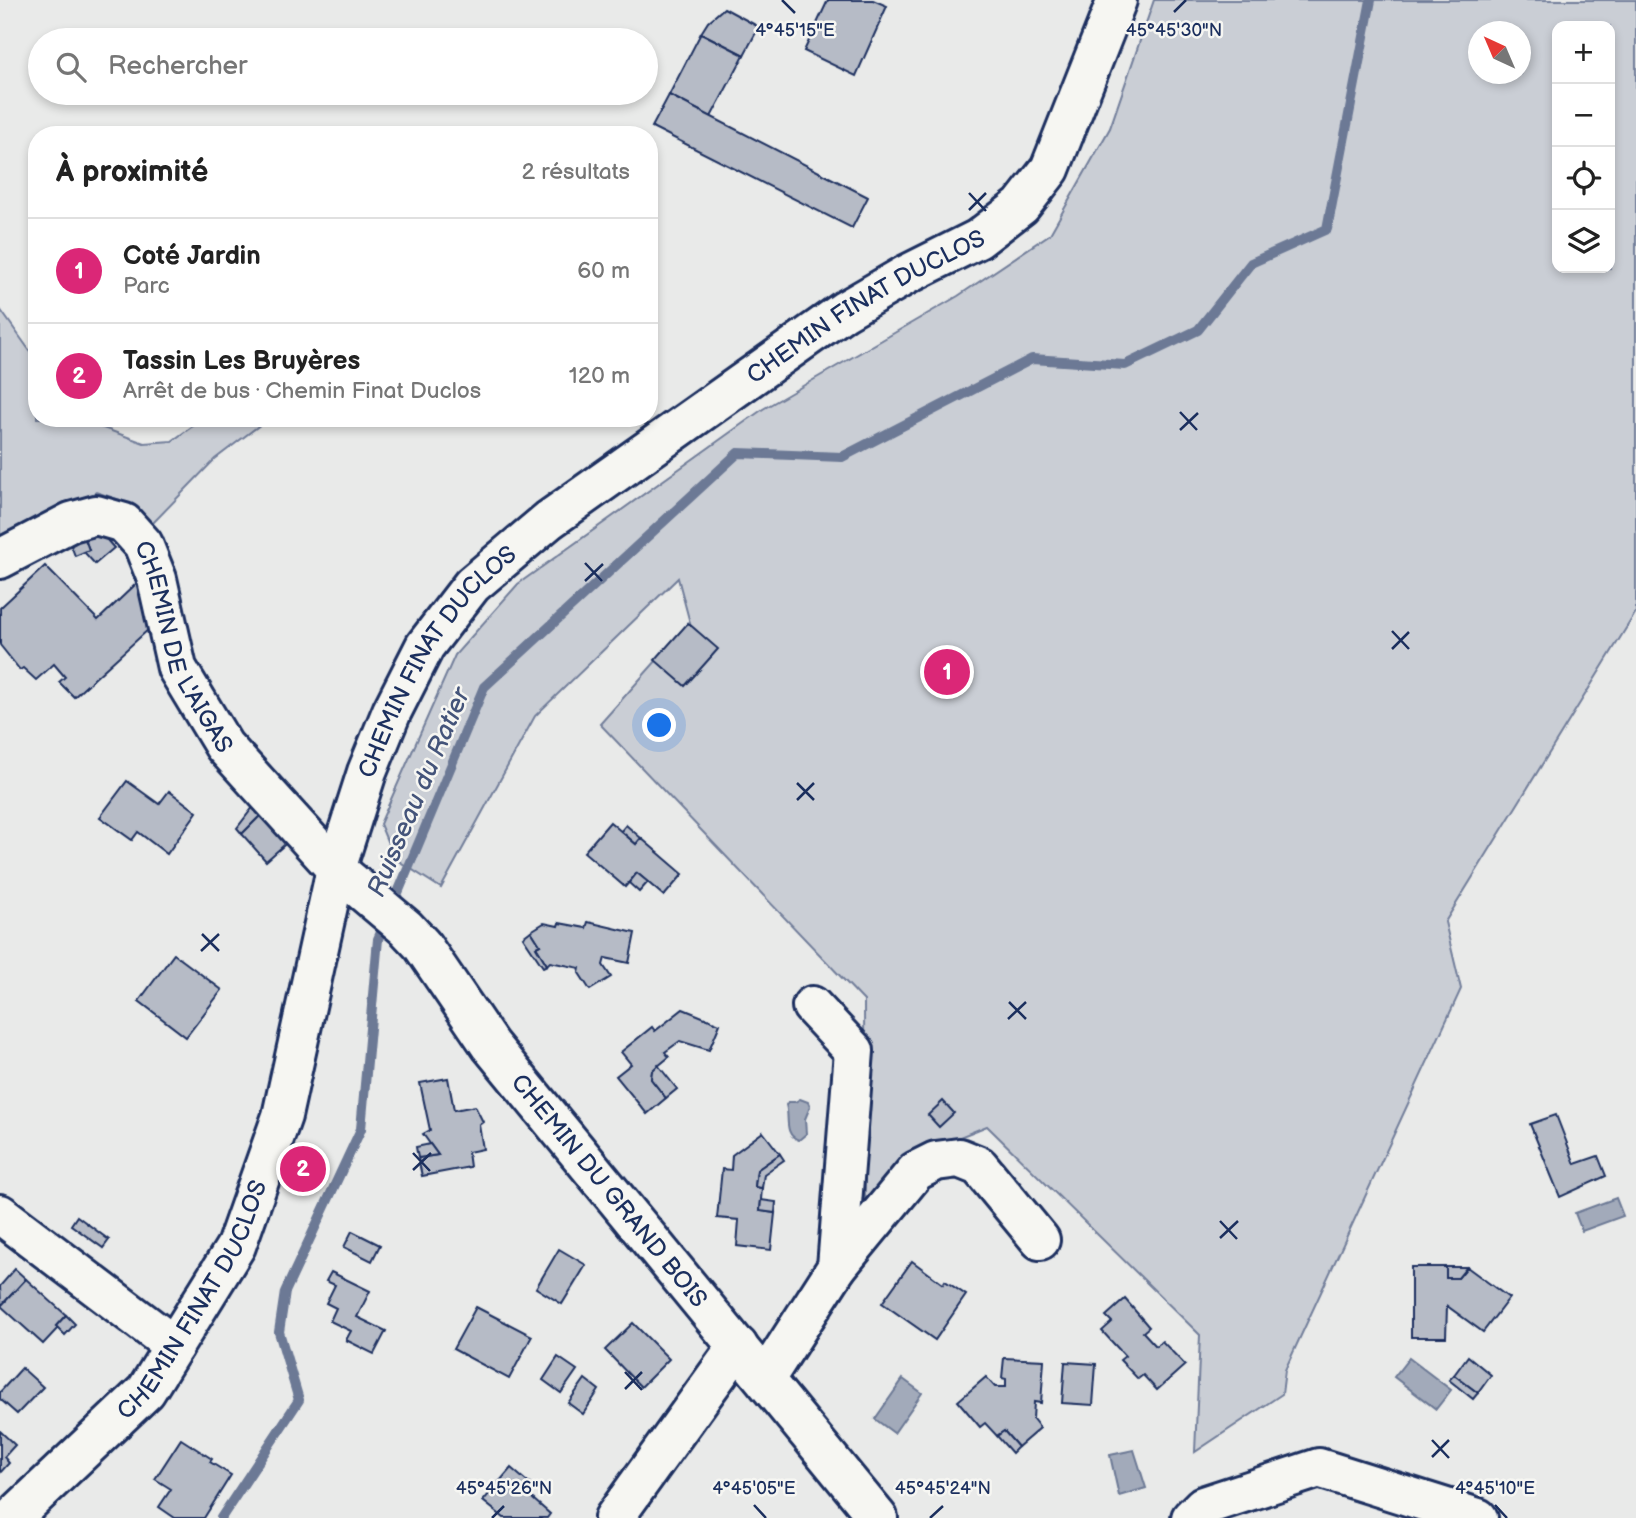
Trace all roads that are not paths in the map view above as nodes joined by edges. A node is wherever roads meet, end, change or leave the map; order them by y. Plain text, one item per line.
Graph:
1 (1117, 0) edge
2 (0, 559) edge
3 (336, 869) junction
4 (812, 1006) dead end
5 (0, 1214) edge
6 (1040, 1240) dead end
7 (837, 1266) junction
8 (174, 1346) junction
9 (738, 1346) junction
10 (765, 1379) junction
11 (12, 1518) edge
12 (614, 1518) edge
13 (878, 1518) edge
14 (1191, 1518) edge
15 (1478, 1518) edge

1 - 3 street, CHEMIN FINAT DUCLOS
2 - 3 street, CHEMIN DE L'AIGAS
3 - 8 street, CHEMIN FINAT DUCLOS
3 - 9 street, CHEMIN DU GRAND BOIS
4 - 7 street
5 - 8 street
6 - 7 street
7 - 10 street
8 - 11 street, CHEMIN FINAT DUCLOS
9 - 10 street, CHEMIN DU GRAND BOIS
9 - 12 street
10 - 13 street, CHEMIN DU GRAND BOIS
14 - 15 street

